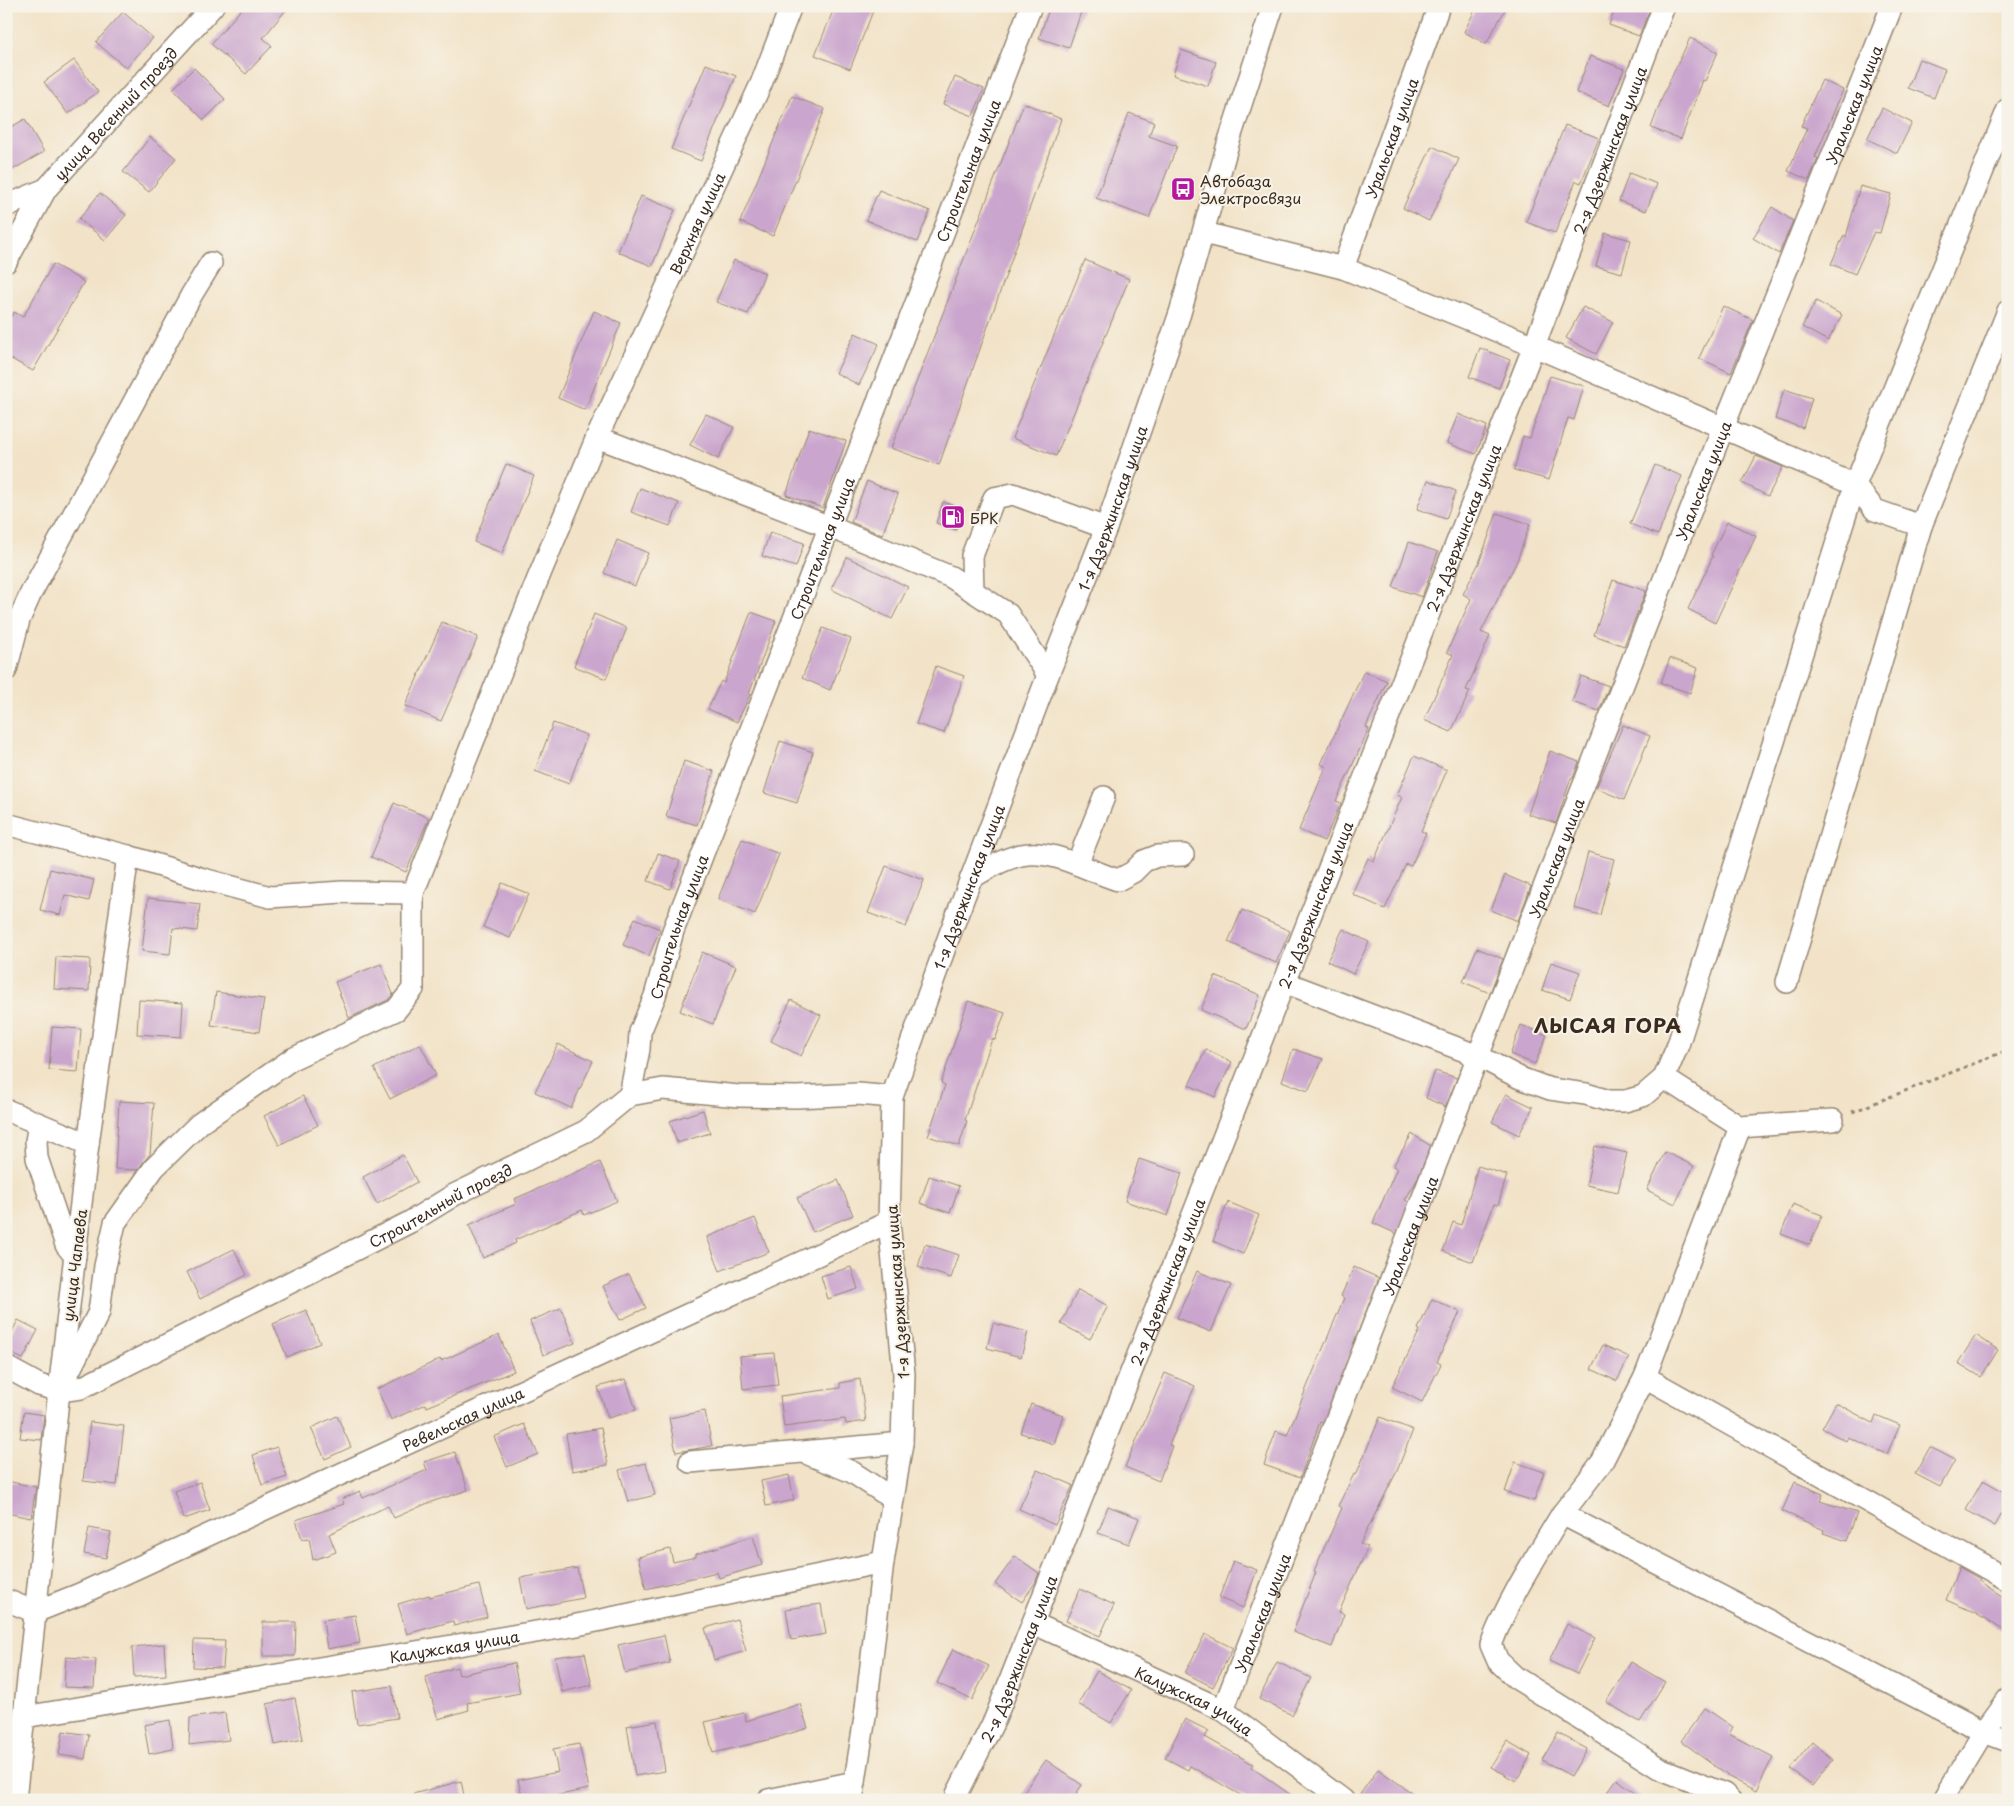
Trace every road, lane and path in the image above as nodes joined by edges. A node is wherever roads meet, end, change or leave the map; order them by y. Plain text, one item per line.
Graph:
1 (214, 6) edge
2 (791, 6) edge
3 (1031, 6) edge
4 (1272, 6) edge
5 (1439, 6) edge
6 (1664, 6) edge
7 (1892, 6) edge
8 (2008, 109) edge
9 (46, 188) junction
10 (6, 206) edge
11 (1204, 232) junction
12 (6, 262) edge
13 (211, 263) dead end
14 (1343, 268) junction
15 (2008, 311) edge
16 (1534, 346) junction
17 (1723, 428) junction
18 (597, 438) junction
19 (1855, 485) junction
20 (1921, 526) junction
21 (830, 527) junction
22 (1106, 528) junction
23 (973, 591) junction
24 (6, 670) edge
25 (1048, 675) junction
26 (1104, 797) dead end
27 (6, 824) edge
28 (1183, 855) dead end
29 (128, 856) junction
30 (1077, 864) junction
31 (971, 878) junction
32 (414, 893) junction
33 (1284, 982) junction
34 (1786, 982) dead end
35 (2008, 1050) edge
36 (1478, 1056) junction
37 (1664, 1078) junction
38 (630, 1095) junction
39 (892, 1097) junction
40 (6, 1110) edge
41 (1833, 1120) joint
42 (39, 1124) junction
43 (1740, 1127) junction
44 (88, 1144) junction
45 (889, 1222) junction
46 (75, 1256) junction
47 (6, 1367) edge
48 (1645, 1377) junction
49 (59, 1391) junction
50 (902, 1444) junction
51 (804, 1452) junction
52 (690, 1462) dead end
53 (893, 1499) junction
54 (1562, 1514) junction
55 (883, 1562) junction
56 (2008, 1580) edge
57 (6, 1600) edge
58 (35, 1612) junction
59 (1033, 1623) junction
60 (2008, 1700) edge
61 (1223, 1710) junction
62 (24, 1718) junction
63 (1984, 1732) junction
64 (2008, 1741) edge
65 (853, 1791) edge
66 (15, 1800) edge
67 (768, 1800) edge
68 (958, 1800) edge
69 (1342, 1800) edge
70 (1730, 1800) edge
71 (1944, 1800) edge

1 - 9 street, улица Весенний проезд
2 - 18 street, Верхняя улица
3 - 21 street, Строительная улица
4 - 11 street, 1-я Дзержинская улица
5 - 14 street, Уральская улица
6 - 16 street, 2-я Дзержинская улица
7 - 17 street, Уральская улица
8 - 19 street
9 - 10 street, улица Весенний проезд
9 - 12 street
11 - 14 street
11 - 22 street, 1-я Дзержинская улица
13 - 24 street
14 - 16 street
15 - 20 street
16 - 17 street
16 - 33 street, 2-я Дзержинская улица
17 - 19 street
17 - 36 street, Уральская улица
18 - 21 street
18 - 32 street, Верхняя улица
19 - 20 street
19 - 37 street
20 - 34 street
21 - 23 street
21 - 38 street, Строительная улица
22 - 23 street
22 - 25 street, 1-я Дзержинская улица
23 - 25 street
25 - 31 street, 1-я Дзержинская улица
26 - 30 street
27 - 29 street
28 - 30 street
29 - 32 street
29 - 44 street, улица Чапаева
30 - 31 street
31 - 39 street, 1-я Дзержинская улица
32 - 49 street
33 - 36 street
33 - 59 street, 2-я Дзержинская улица
35 - 41 path
36 - 37 street
36 - 61 street, Уральская улица
37 - 43 street
38 - 39 street, Строительный проезд
38 - 49 street, Строительный проезд
39 - 45 street, 1-я Дзержинская улица
40 - 42 street
41 - 43 street
42 - 44 street
42 - 46 street
43 - 48 street
44 - 46 street, улица Чапаева
45 - 50 street, 1-я Дзержинская улица
45 - 58 street, Ревельская улица
46 - 49 street, улица Чапаева
47 - 49 street, Строительный проезд
48 - 54 street
48 - 56 street
49 - 58 street, улица Чапаева
50 - 51 street
50 - 53 street, 1-я Дзержинская улица
51 - 52 street
51 - 53 street
53 - 55 street, 1-я Дзержинская улица
54 - 63 street
54 - 70 street
55 - 62 street, Калужская улица
55 - 65 street, 1-я Дзержинская улица
57 - 58 street
58 - 62 street, улица Чапаева
59 - 61 street, Калужская улица
59 - 68 street, 2-я Дзержинская улица
60 - 63 street
61 - 69 street, Калужская улица
62 - 66 street, улица Чапаева
63 - 64 street
63 - 71 street
65 - 67 street

